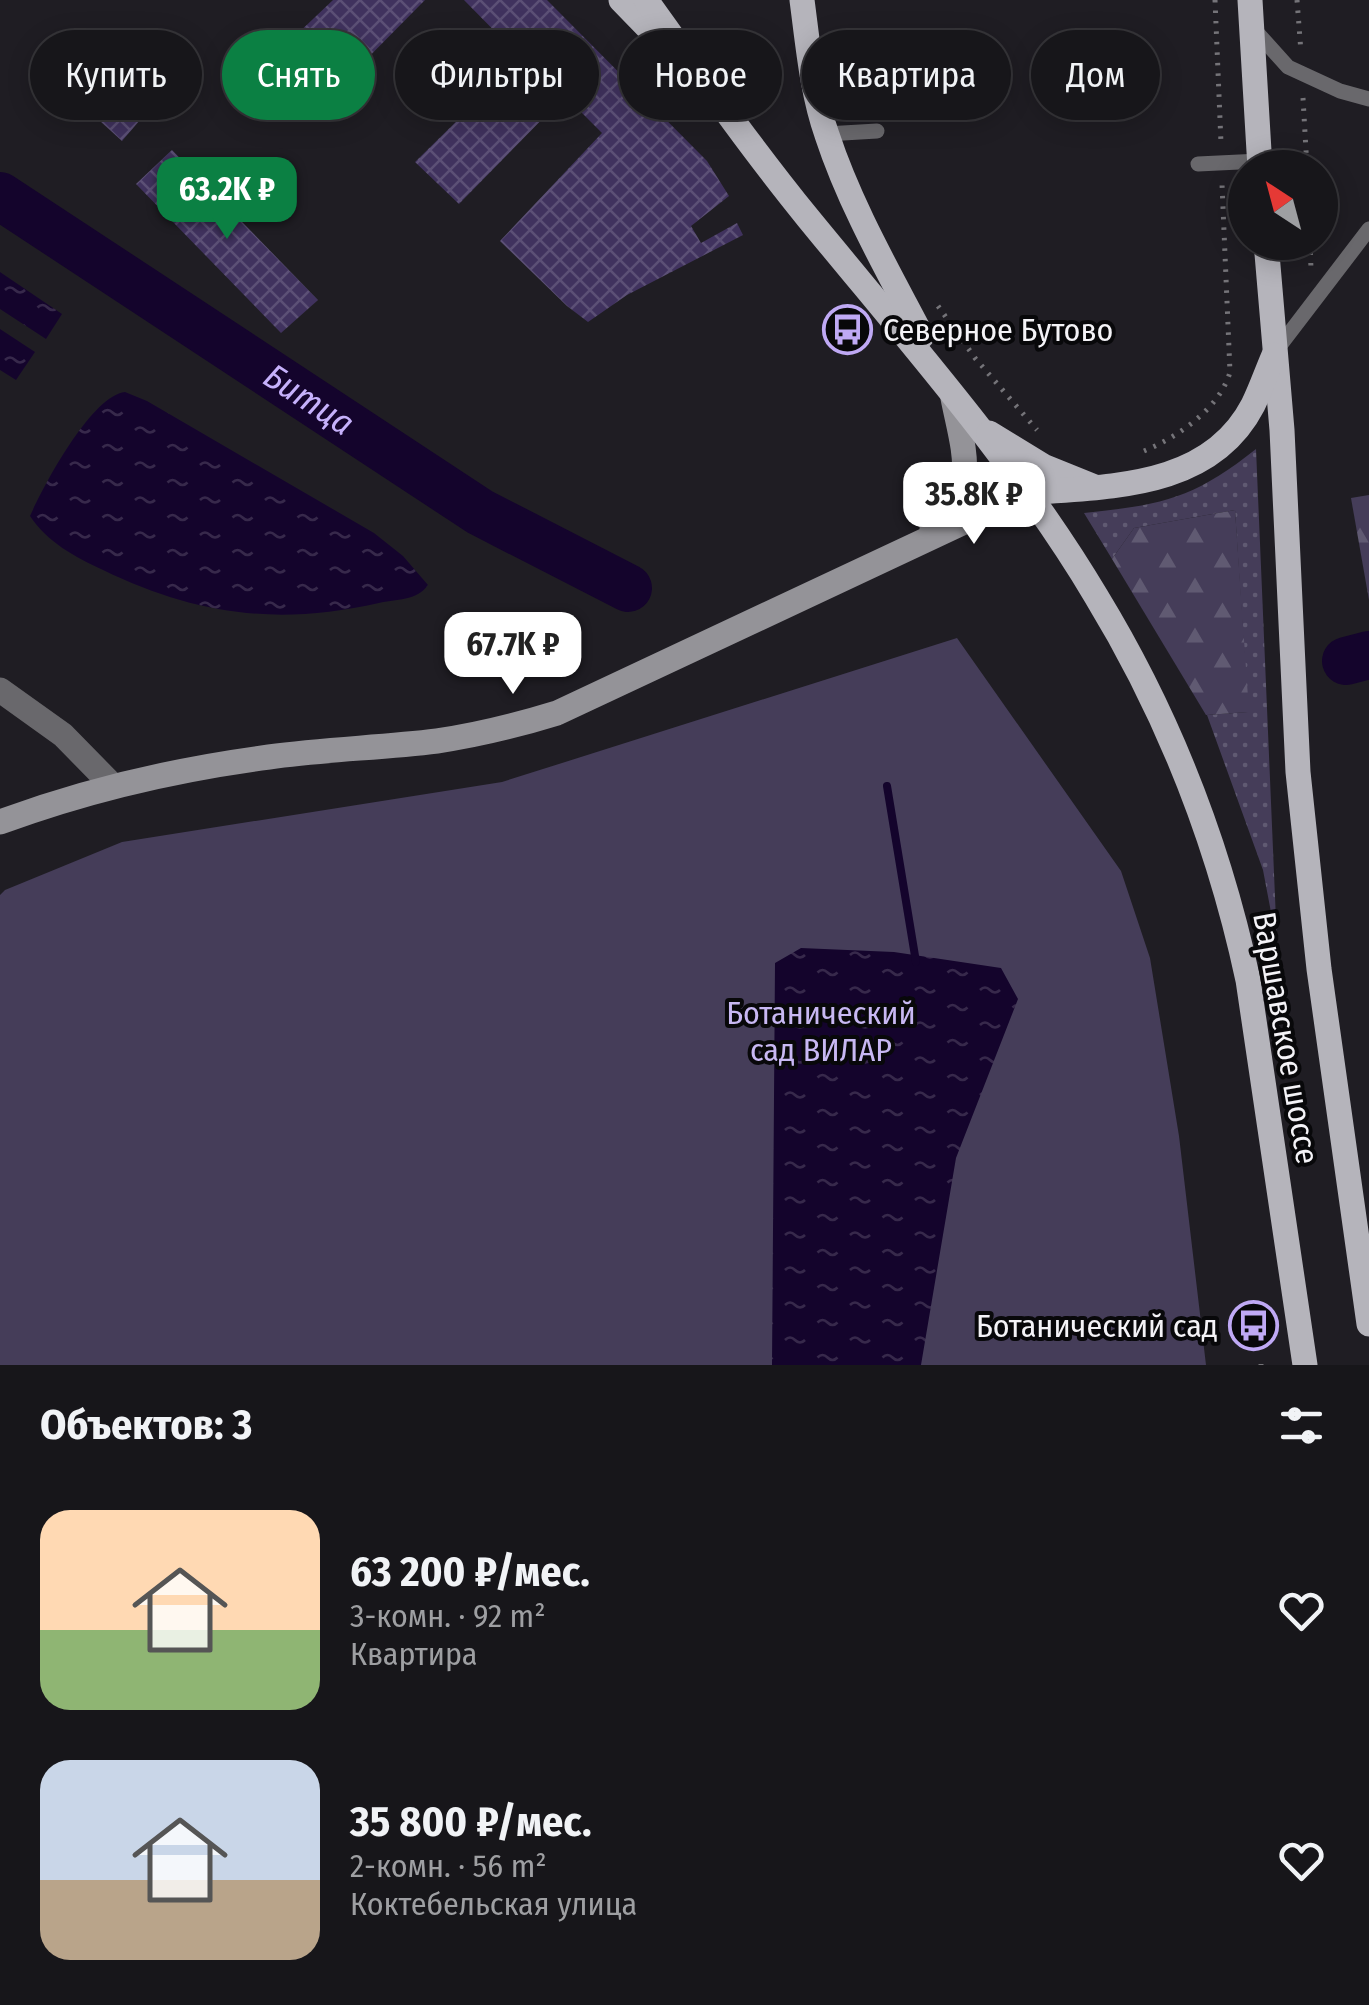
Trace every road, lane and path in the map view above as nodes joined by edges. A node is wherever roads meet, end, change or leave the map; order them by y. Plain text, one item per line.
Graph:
1 (622, 0) edge
2 (646, 0) edge
3 (802, 0) edge
4 (1215, 0) edge
5 (1250, 0) edge
6 (1252, 27) junction
7 (651, 30) edge
8 (668, 30) edge
9 (1369, 99) edge
10 (733, 120) edge
11 (877, 131) dead end
12 (826, 134) junction
13 (1221, 144) dead end
14 (1259, 150) edge
15 (1198, 164) dead end
16 (1228, 164) edge
17 (1222, 181) dead end
18 (1369, 229) edge
19 (1267, 260) edge
20 (931, 296) dead end
21 (1275, 352) junction
22 (954, 398) junction
23 (1048, 439) dead end
24 (1130, 456) dead end
25 (1095, 487) junction
26 (1026, 493) junction
27 (900, 552) junction
28 (0, 690) edge
29 (113, 786) junction
30 (0, 822) edge
31 (1369, 1324) edge
32 (1305, 1365) edge

1 - 7 main road
2 - 8 main road, Варшавское шоссе
3 - 12 main road
4 - 13 path
5 - 6 main road
6 - 9 lane
6 - 14 main road
10 - 22 main road, Варшавское шоссе
11 - 12 lane
12 - 22 main road
15 - 16 lane
17 - 24 path
18 - 21 lane
19 - 21 main road, Варшавское шоссе
20 - 23 path
21 - 25 main road
21 - 31 main road, Варшавское шоссе
22 - 25 main road
22 - 26 main road, Варшавское шоссе
22 - 27 street
25 - 26 main road
26 - 27 street
26 - 32 main road, Варшавское шоссе
27 - 29 street
28 - 29 street
29 - 30 street

